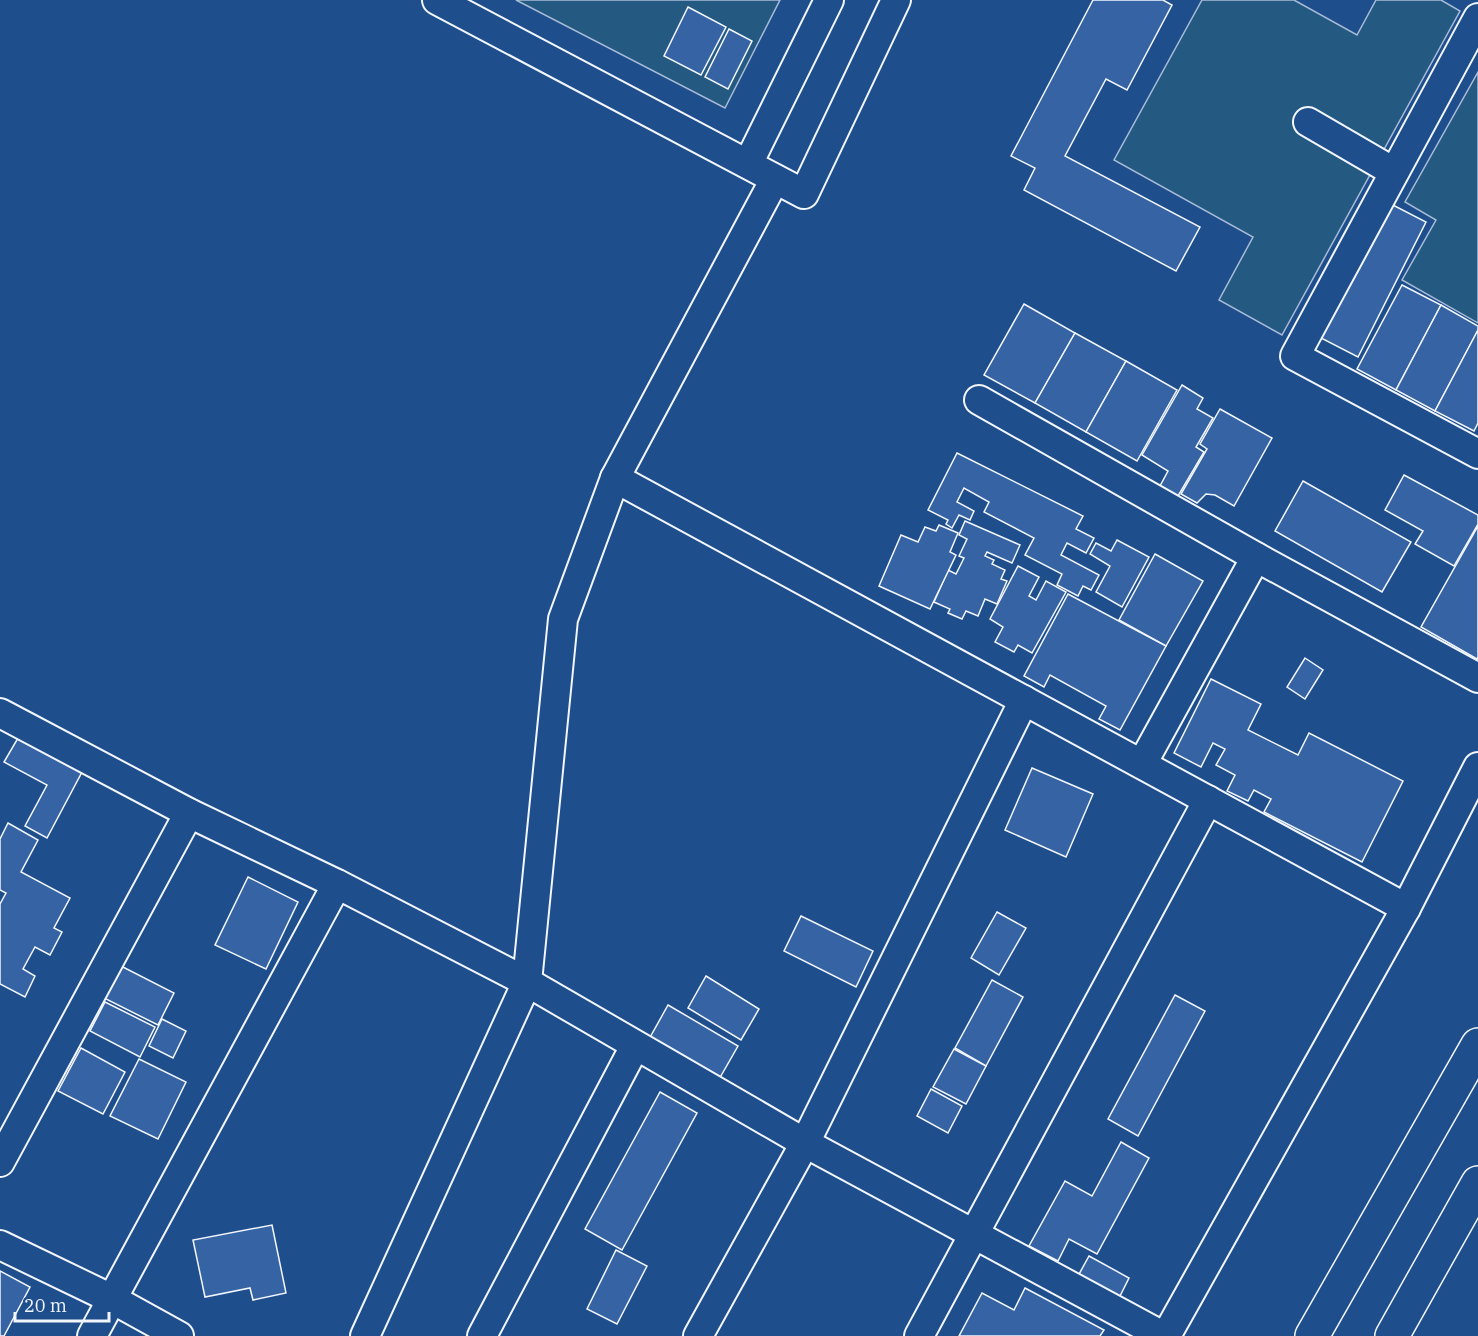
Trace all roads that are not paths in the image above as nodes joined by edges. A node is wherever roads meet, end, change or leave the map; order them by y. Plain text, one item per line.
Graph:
1 (437, 0) edge
2 (829, 0) edge
3 (896, 0) edge
4 (1478, 18) edge
5 (1308, 122) dead end
6 (748, 165) junction
7 (1394, 172) junction
8 (775, 178) junction
9 (979, 400) dead end
10 (1478, 454) edge
11 (615, 478) junction
12 (1256, 557) junction
13 (1478, 678) edge
14 (1024, 700) junction
15 (1, 717) edge
16 (1142, 764) junction
17 (1478, 767) edge
18 (1208, 800) junction
19 (189, 813) junction
20 (337, 884) junction
21 (1406, 908) junction
22 (527, 982) junction
23 (1478, 1044) edge
24 (635, 1046) junction
25 (805, 1143) junction
26 (0, 1162) edge
27 (1478, 1183) edge
28 (973, 1236) junction
29 (0, 1245) edge
30 (112, 1299) junction
31 (92, 1336) edge
32 (179, 1336) edge
33 (365, 1336) edge
34 (482, 1336) edge
35 (698, 1336) edge
36 (919, 1336) edge
37 (1164, 1336) edge
38 (1312, 1336) edge
39 (1392, 1336) edge

1 - 6 street
2 - 6 street
3 - 8 street
4 - 7 street
5 - 7 street
6 - 8 street
7 - 10 street
8 - 11 street
9 - 12 street
11 - 14 street
11 - 22 street
12 - 13 street
12 - 16 street
14 - 16 street
14 - 25 street
15 - 19 street
16 - 18 street
17 - 21 street
18 - 21 street
18 - 28 street
19 - 20 street
19 - 26 street
20 - 22 street
20 - 30 street
21 - 37 street
22 - 24 street
22 - 33 street
23 - 38 highway
24 - 25 street
24 - 34 street
25 - 28 street
25 - 35 street
27 - 39 highway
28 - 36 street
28 - 37 street
29 - 30 street
30 - 31 street
30 - 32 street

